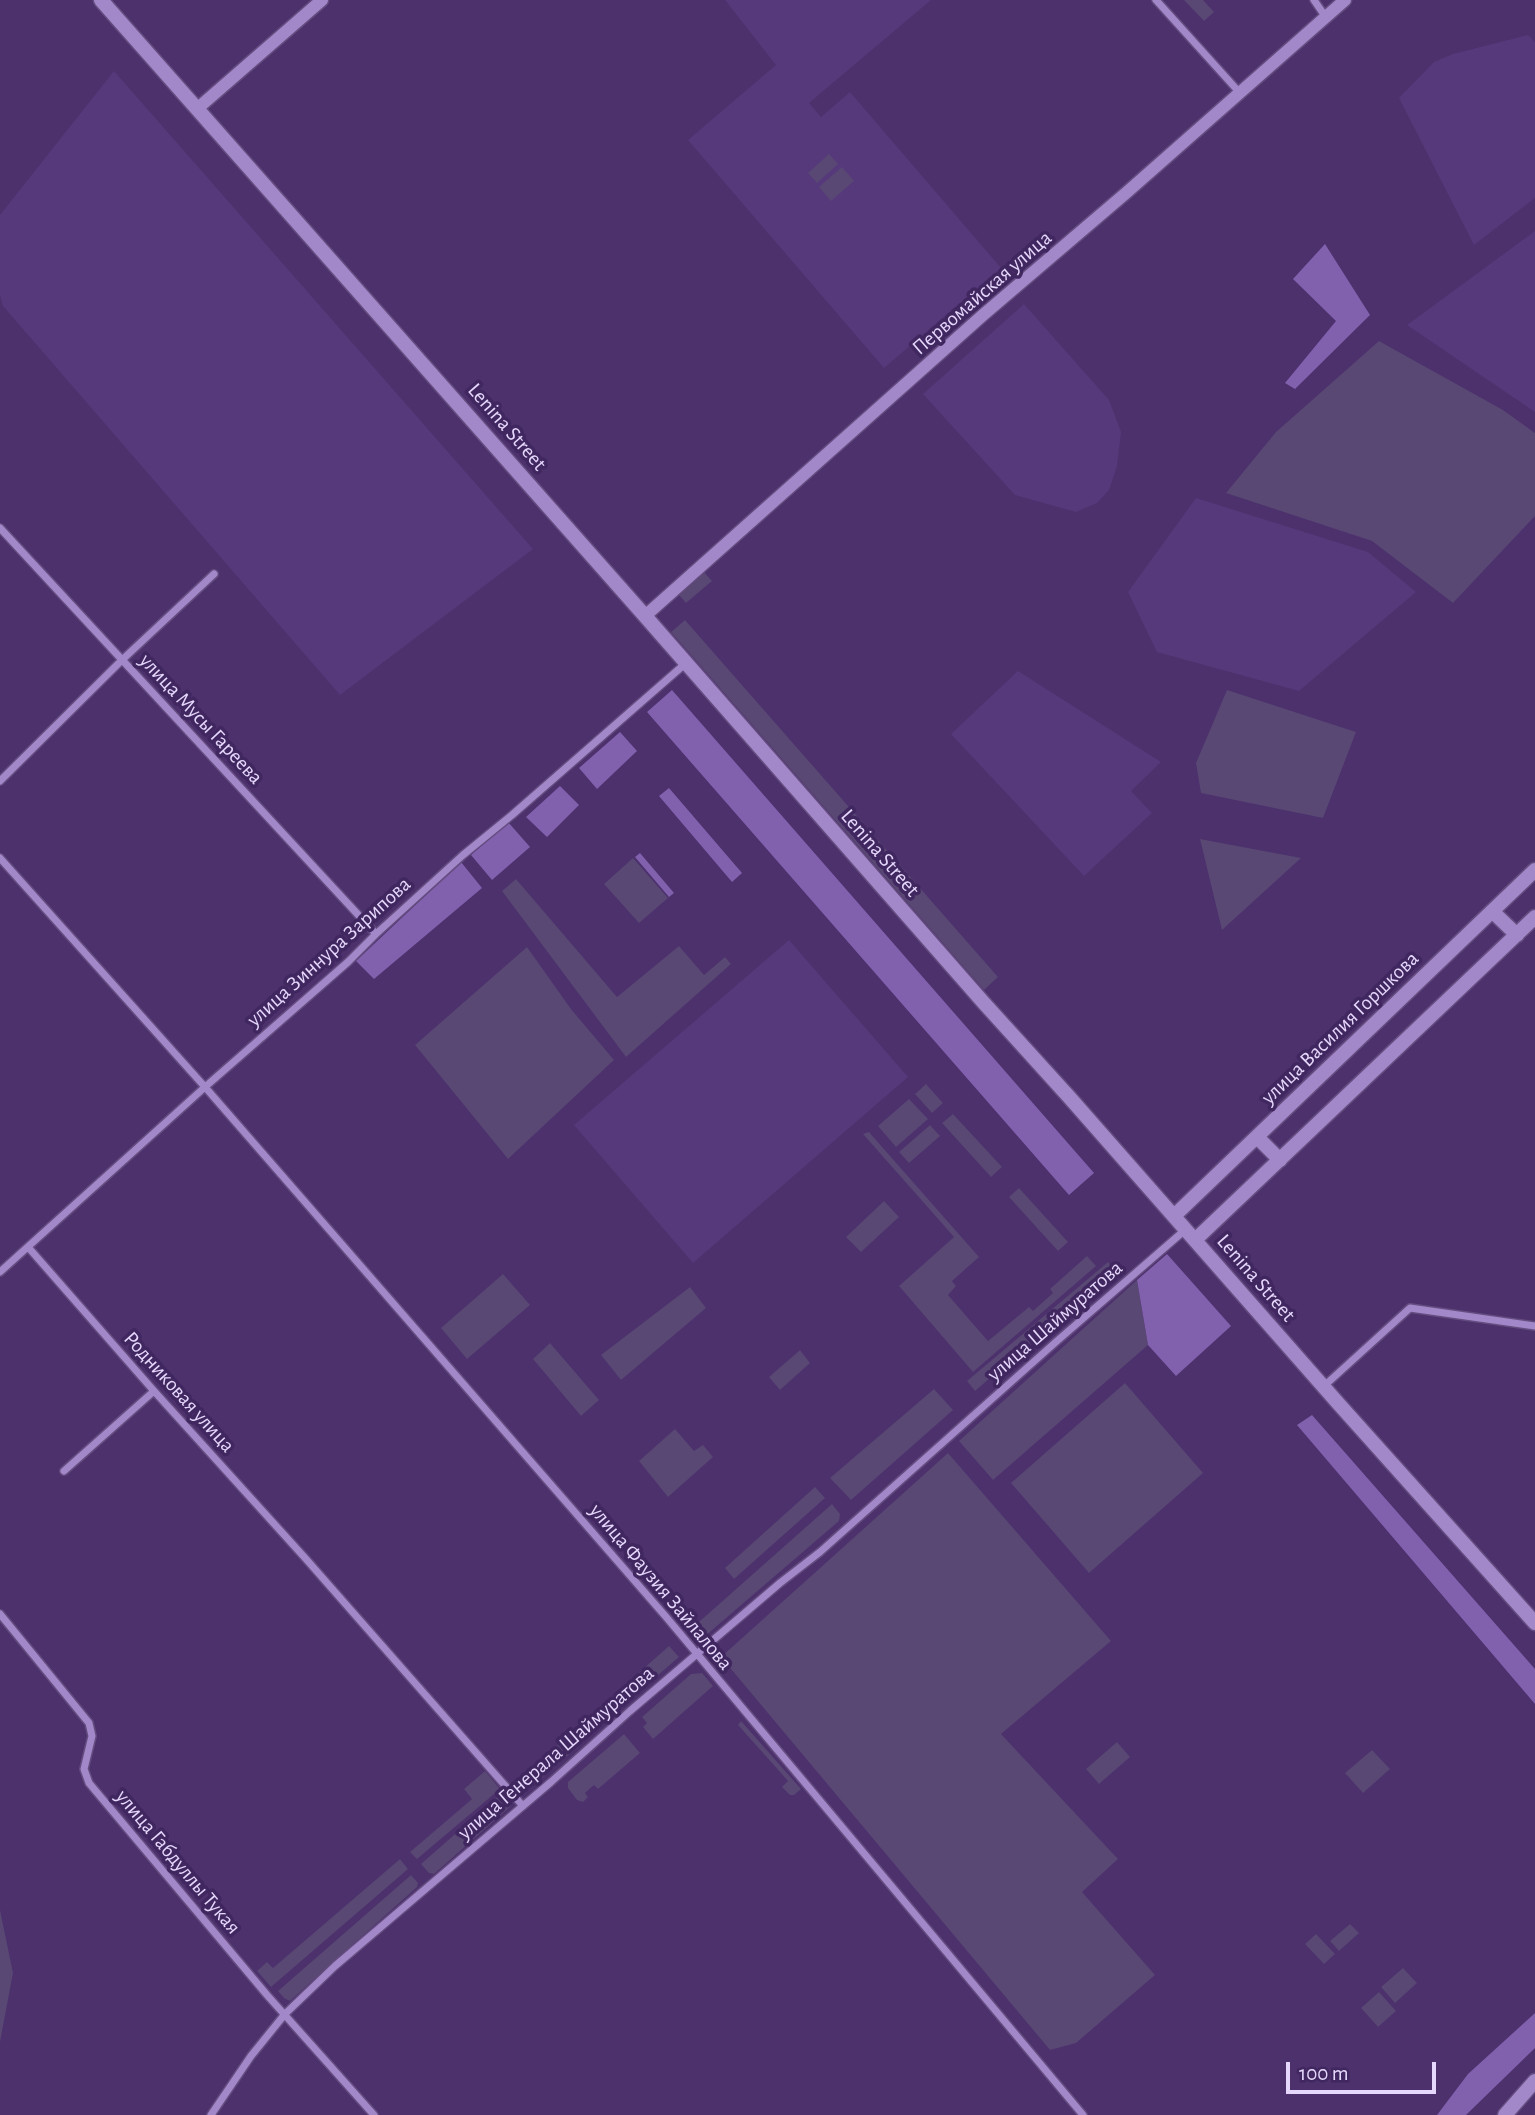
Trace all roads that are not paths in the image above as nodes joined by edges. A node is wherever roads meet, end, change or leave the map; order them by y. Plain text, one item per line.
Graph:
1 (102, 0) edge
2 (322, 0) edge
3 (1156, 0) edge
4 (1314, 0) edge
5 (1345, 0) edge
6 (1325, 16) junction
7 (1240, 93) junction
8 (198, 108) junction
9 (0, 528) edge
10 (214, 574) dead end
11 (645, 616) junction
12 (122, 660) junction
13 (686, 663) junction
14 (0, 781) edge
15 (0, 858) edge
16 (1535, 870) edge
17 (1492, 911) junction
18 (1535, 917) edge
19 (376, 934) junction
20 (1517, 935) junction
21 (205, 1087) junction
22 (1258, 1138) junction
23 (1280, 1160) junction
24 (1174, 1216) junction
25 (1190, 1235) junction
26 (28, 1247) junction
27 (0, 1272) edge
28 (1535, 1326) edge
29 (1324, 1387) junction
30 (154, 1391) junction
31 (947, 1439) joint
32 (64, 1471) dead end
33 (0, 1614) edge
34 (1535, 1623) edge
35 (696, 1655) junction
36 (523, 1807) junction
37 (285, 2014) junction
38 (1535, 2081) edge
39 (211, 2115) edge
40 (374, 2115) edge
41 (1083, 2115) edge
42 (1505, 2115) edge

1 - 8 main road, Lenina Street
2 - 8 street
3 - 7 street
4 - 6 street
5 - 6 street, Первомайская улица
6 - 7 street, Первомайская улица
7 - 11 street, Первомайская улица
8 - 11 main road, Lenina Street
9 - 12 street, улица Мусы Гареева
10 - 12 street
11 - 13 main road, Lenina Street
12 - 14 street
12 - 19 street, улица Мусы Гареева
13 - 19 street, улица Зиннура Зарипова
13 - 24 main road, Lenina Street
15 - 21 street, улица Фаузия Зайлалова
16 - 17 main road, улица Василия Горшкова
17 - 20 main road
17 - 22 main road, улица Василия Горшкова
18 - 20 main road
19 - 21 street, улица Зиннура Зарипова
20 - 23 main road
21 - 26 street, улица Зиннура Зарипова
21 - 35 street, улица Фаузия Зайлалова
22 - 23 main road
22 - 24 main road, улица Василия Горшкова
23 - 25 main road
24 - 25 main road, Lenina Street
25 - 29 main road, Lenina Street
25 - 31 street, улица Шаймуратова
26 - 27 street, улица Зиннура Зарипова
26 - 30 street, Родниковая улица
28 - 29 street
29 - 34 main road, Lenina Street
30 - 32 street
30 - 36 street, Родниковая улица
31 - 35 street, улица Генерала Шаймуратова
33 - 37 street, улица Габдуллы Тукая
35 - 36 street, улица Генерала Шаймуратова
35 - 41 street, улица Фаузия Зайлалова
36 - 37 street, улица Генерала Шаймуратова
37 - 39 street, улица Генерала Шаймуратова
37 - 40 street, улица Габдуллы Тукая
38 - 42 main road

